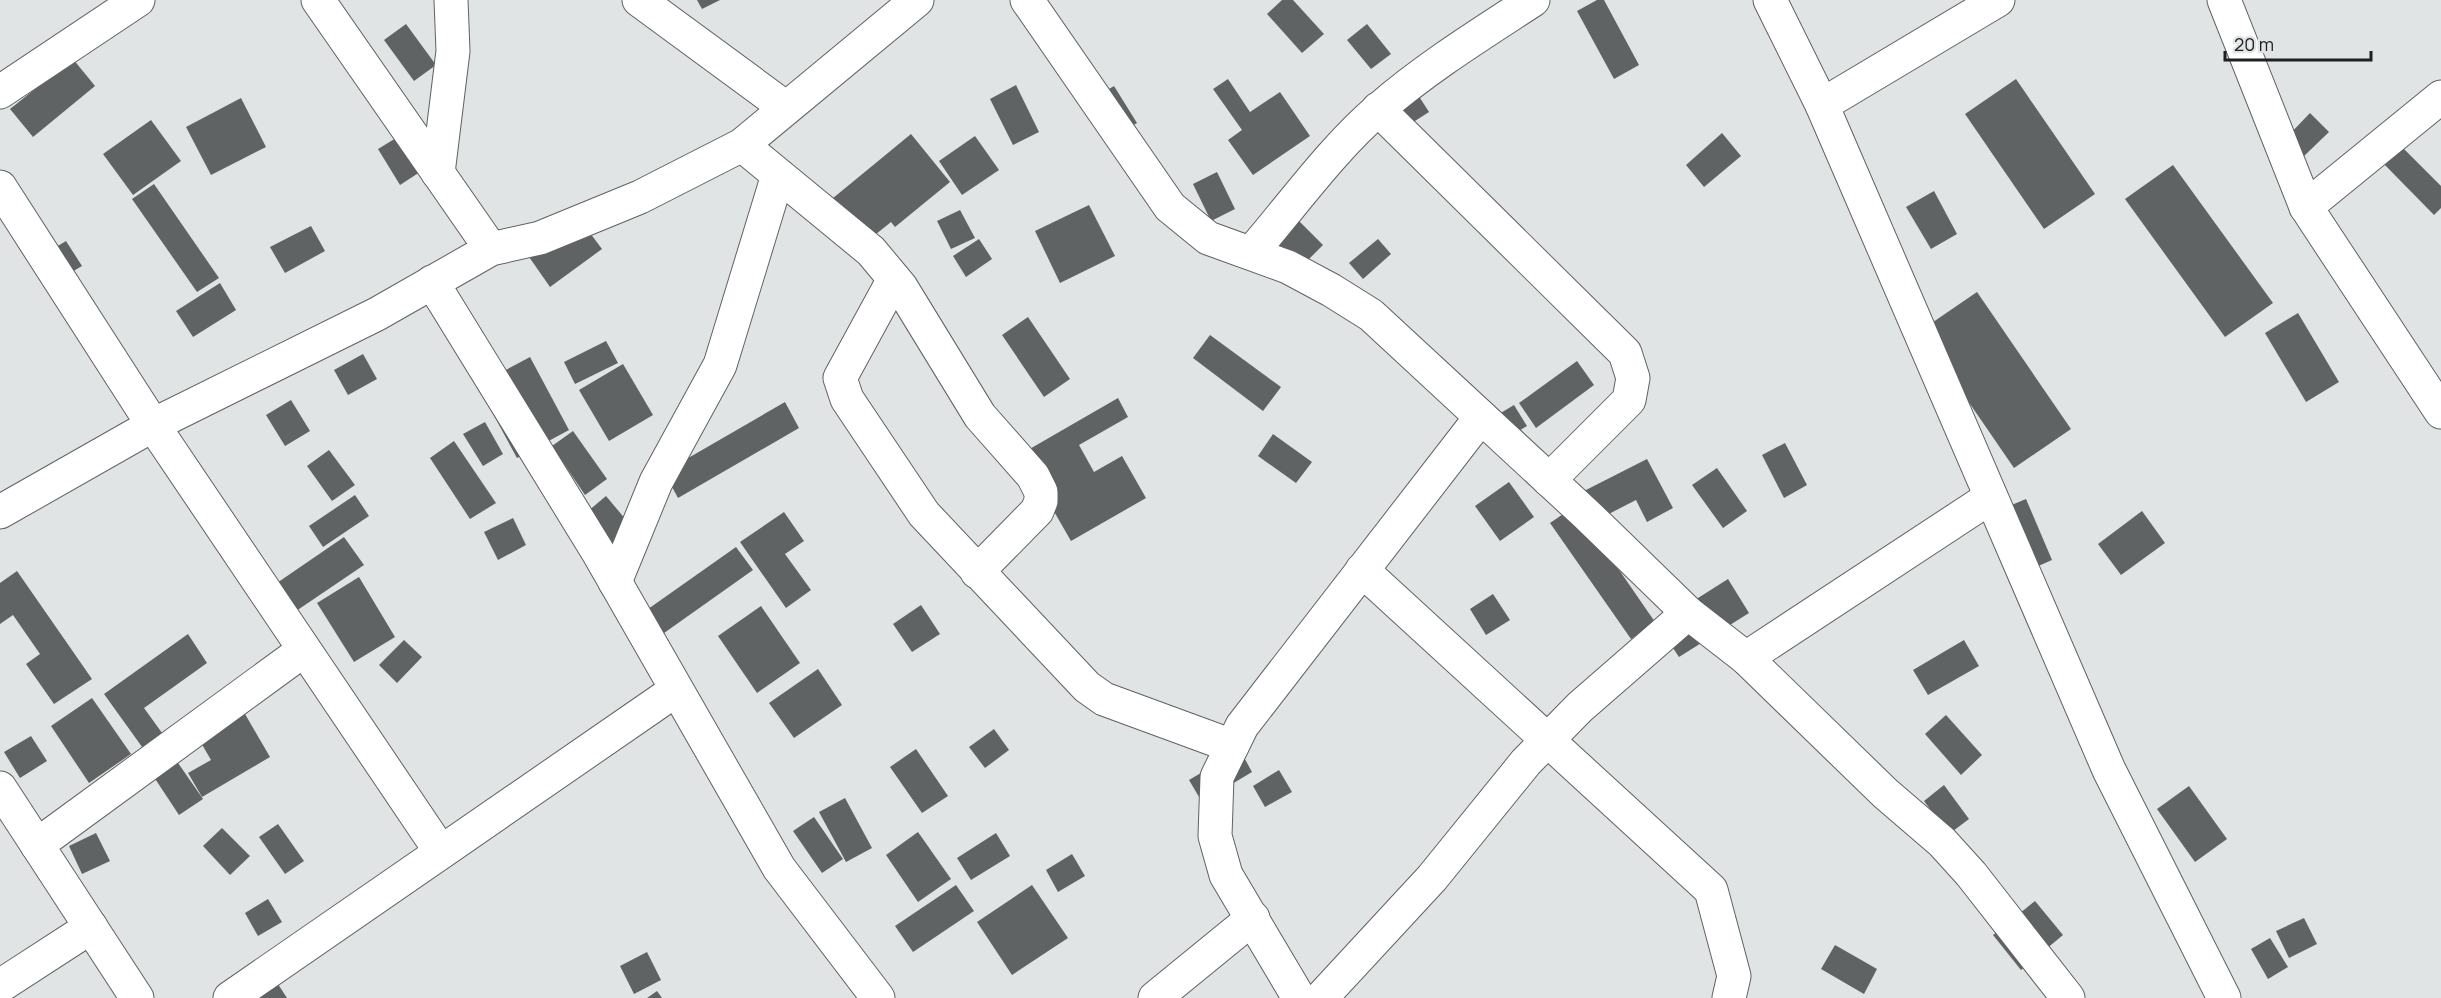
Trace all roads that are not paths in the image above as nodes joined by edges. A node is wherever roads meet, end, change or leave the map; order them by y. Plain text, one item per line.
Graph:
1 (138, 0) edge
2 (318, 0) edge
3 (451, 0) edge
4 (639, 0) edge
5 (917, 0) edge
6 (1027, 0) edge
7 (1533, 0) edge
8 (1770, 0) edge
9 (1998, 0) edge
10 (2224, 0) edge
11 (0, 92) edge
12 (2441, 97) edge
13 (1822, 105) junction
14 (786, 108) junction
15 (1378, 110) junction
16 (742, 145) junction
17 (438, 173) junction
18 (778, 175) junction
19 (0, 188) edge
20 (2306, 207) junction
21 (491, 249) junction
22 (1251, 253) junction
23 (894, 279) junction
24 (432, 282) junction
25 (2441, 412) edge
26 (1481, 417) junction
27 (153, 425) junction
28 (1549, 480) junction
29 (1991, 497) junction
30 (0, 512) edge
31 (1362, 570) junction
32 (976, 572) junction
33 (615, 582) junction
34 (1688, 613) junction
35 (304, 650) junction
36 (1746, 658) junction
37 (676, 690) junction
38 (1549, 739) junction
39 (1232, 746) junction
40 (0, 788) edge
41 (37, 845) junction
42 (441, 852) junction
43 (1253, 918) junction
44 (91, 927) junction
45 (0, 986) edge
46 (137, 998) edge
47 (230, 998) edge
48 (878, 998) edge
49 (1155, 998) edge
50 (1299, 998) edge
51 (1321, 998) edge
52 (1729, 998) edge
53 (2068, 998) edge
54 (2224, 998) edge

1 - 11 street
2 - 17 street
3 - 17 street
4 - 14 street
5 - 14 street
6 - 22 street
7 - 15 street
8 - 13 street
9 - 13 street
10 - 20 street
12 - 20 street
13 - 29 street
14 - 16 street
15 - 22 street
15 - 28 street
16 - 18 street
16 - 21 street
17 - 21 street
18 - 23 street
18 - 33 street
19 - 27 street
20 - 25 street
21 - 24 street
22 - 26 street
23 - 32 street
23 - 32 street
24 - 27 street
24 - 33 street
26 - 28 street
26 - 31 street
27 - 30 street
27 - 35 street
28 - 34 street
29 - 36 street
29 - 54 street
31 - 38 street
31 - 39 street
32 - 39 street
33 - 37 street
34 - 36 street
34 - 38 street
35 - 41 street
35 - 42 street
36 - 53 street
37 - 42 street
37 - 48 street
38 - 51 street
38 - 52 street
39 - 43 street
40 - 41 street
41 - 44 street
42 - 47 street
43 - 49 street
43 - 50 street
44 - 45 street
44 - 46 street

